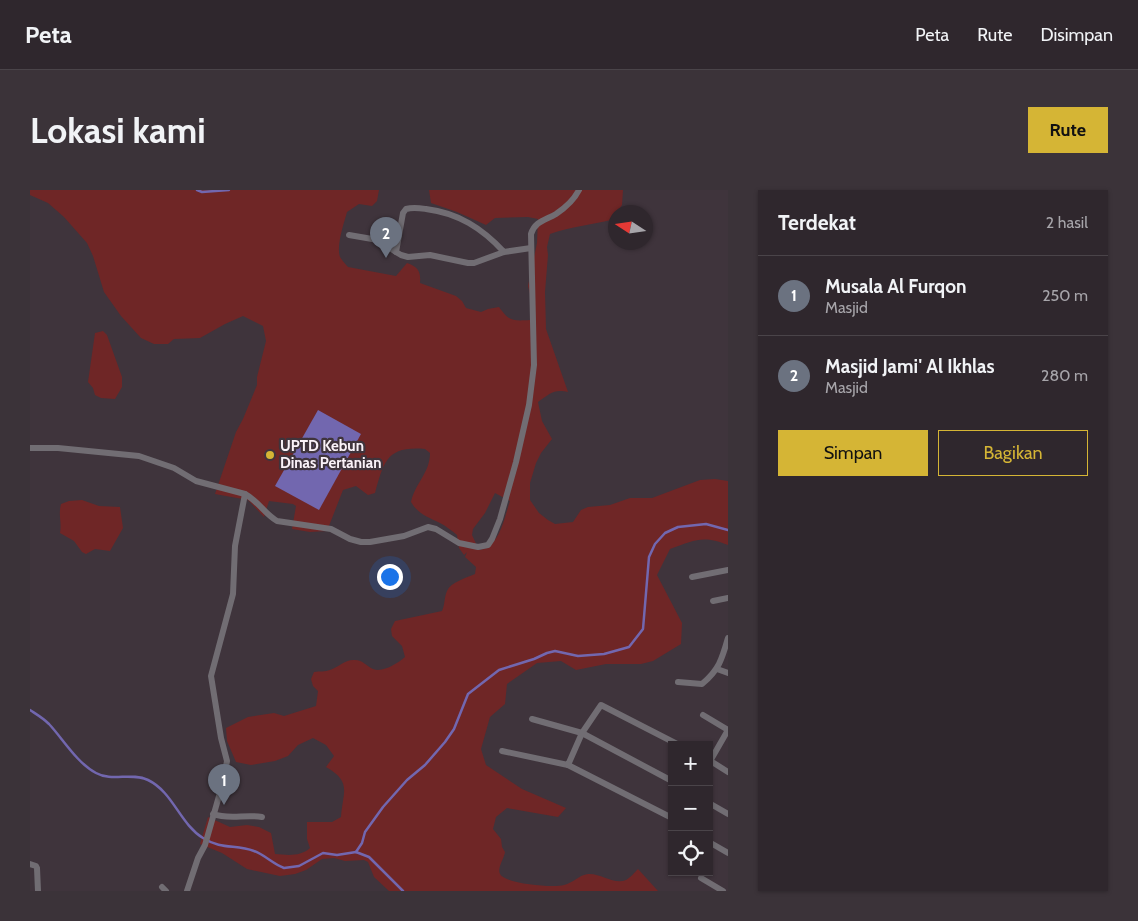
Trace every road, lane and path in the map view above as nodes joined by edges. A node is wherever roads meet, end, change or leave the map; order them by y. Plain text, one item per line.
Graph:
1 (579, 190) edge
2 (349, 235) dead end
3 (531, 248) junction
4 (396, 252) junction
5 (504, 252) junction
6 (30, 448) edge
7 (245, 494) junction
8 (728, 570) edge
9 (692, 577) dead end
10 (728, 598) edge
11 (713, 601) dead end
12 (727, 642) edge
13 (717, 670) junction
14 (728, 673) edge
15 (678, 682) dead end
16 (704, 715) dead end
17 (532, 719) dead end
18 (728, 730) edge
19 (582, 733) junction
20 (671, 741) edge
21 (502, 751) dead end
22 (713, 755) edge
23 (713, 763) edge
24 (568, 765) junction
25 (728, 772) edge
26 (668, 779) edge
27 (713, 805) edge
28 (213, 814) junction
29 (728, 814) edge
30 (668, 816) edge
31 (262, 817) dead end
32 (713, 844) edge
33 (728, 853) edge
34 (30, 864) edge
35 (701, 878) dead end
36 (38, 891) edge
37 (187, 891) edge
38 (724, 891) edge

1 - 3 street
2 - 4 street
3 - 5 street
3 - 7 street
4 - 5 street
4 - 5 street
6 - 7 street
7 - 28 street
8 - 9 street
10 - 11 street
12 - 13 street
13 - 14 street
13 - 15 street
16 - 18 street
17 - 19 street
18 - 22 street
19 - 20 street
19 - 24 street
19 - 26 street
21 - 24 street
23 - 25 street
24 - 30 street
27 - 29 street
28 - 31 street
28 - 37 street
32 - 33 street
34 - 36 street
35 - 38 street

